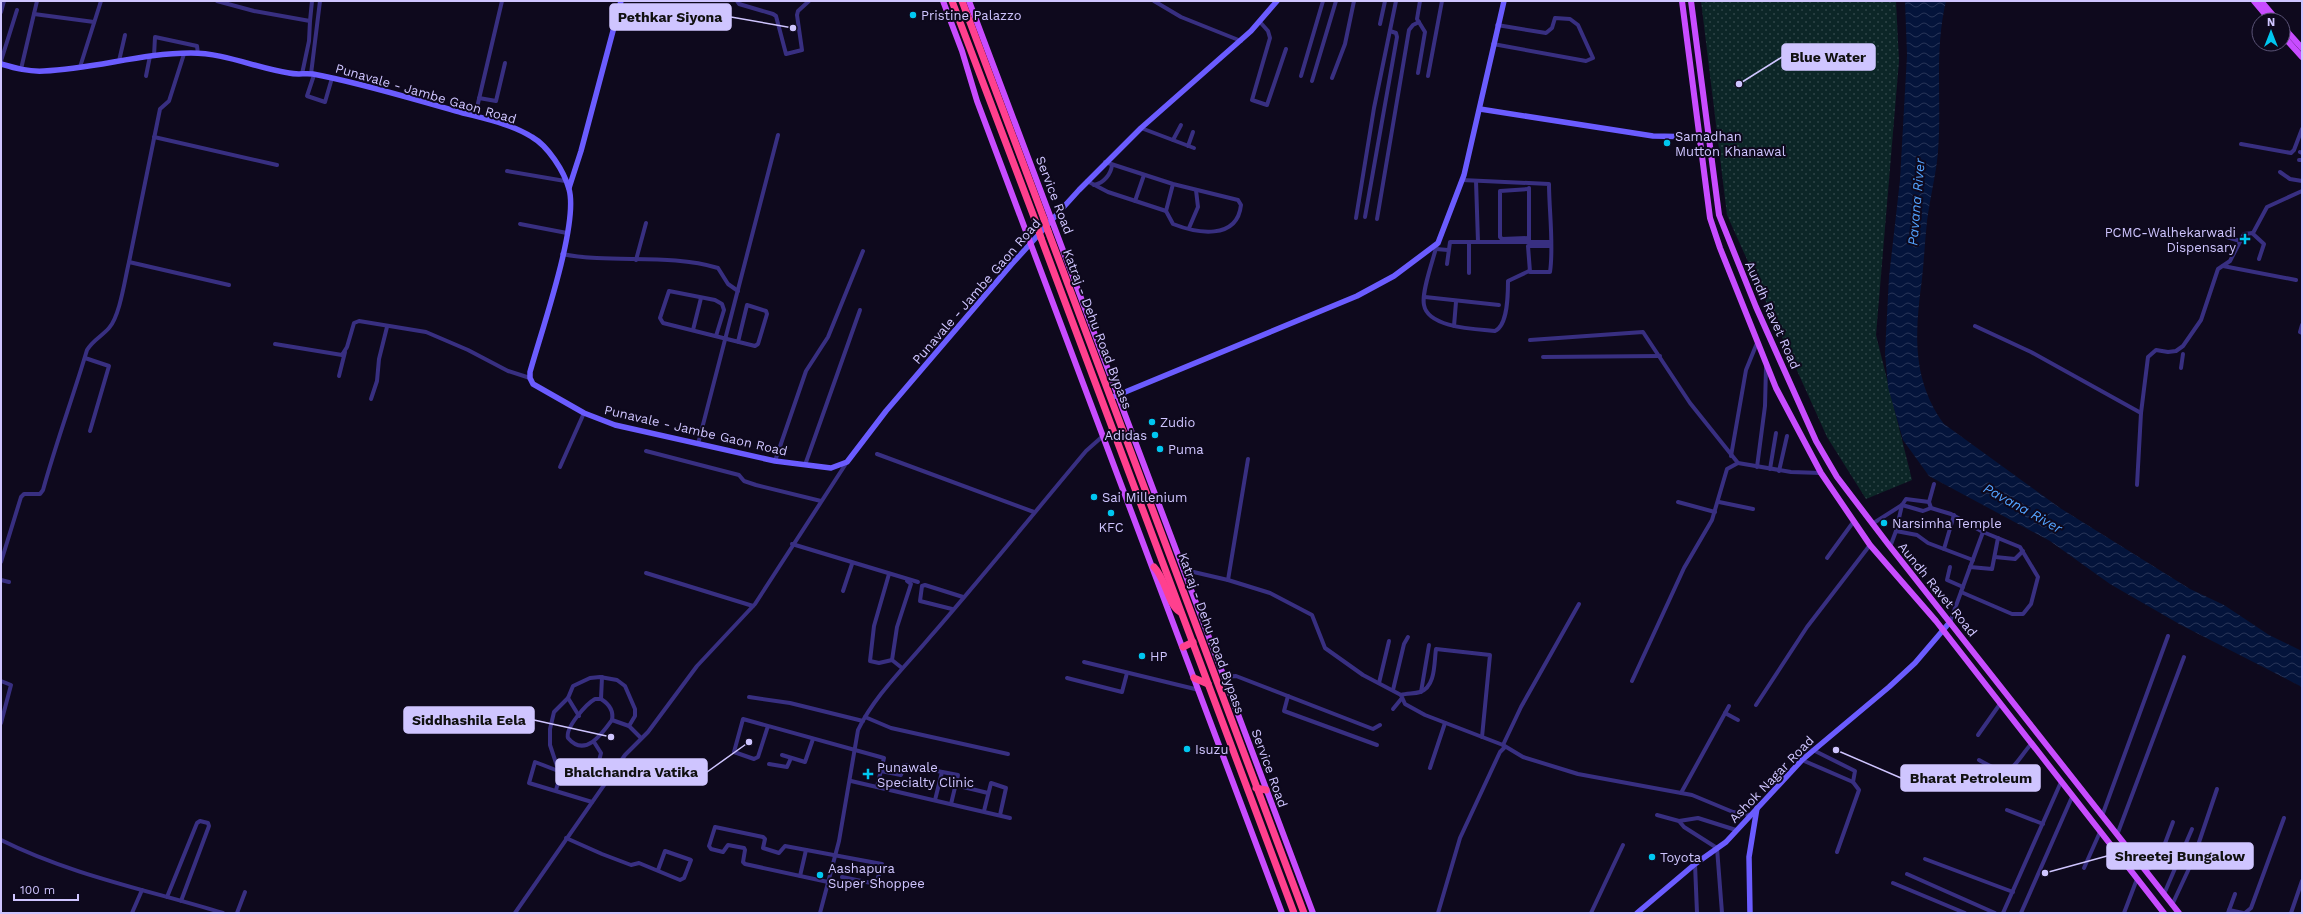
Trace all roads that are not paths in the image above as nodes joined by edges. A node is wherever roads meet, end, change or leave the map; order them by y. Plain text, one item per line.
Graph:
1 (4, 1) edge
2 (37, 1) edge
3 (101, 1) edge
4 (217, 1) edge
5 (312, 1) edge
6 (320, 1) edge
7 (502, 1) edge
8 (621, 1) edge
9 (736, 1) edge
10 (809, 1) edge
11 (943, 1) edge
12 (952, 1) edge
13 (962, 1) edge
14 (969, 1) edge
15 (1154, 1) edge
16 (1277, 1) edge
17 (1323, 1) edge
18 (1336, 1) edge
19 (1354, 1) edge
20 (1385, 1) edge
21 (1396, 1) edge
22 (1420, 1) edge
23 (1442, 1) edge
24 (1504, 1) edge
25 (1682, 1) edge
26 (1691, 1) edge
27 (2254, 1) edge
28 (2261, 1) edge
29 (17, 10) dead end
30 (1, 12) edge
31 (2266, 12) edge
32 (2268, 12) edge
33 (34, 14) junction
34 (310, 21) junction
35 (94, 22) junction
36 (1260, 22) junction
37 (1419, 22) junction
38 (1380, 24) dead end
39 (1497, 25) junction
40 (1390, 31) junction
41 (125, 35) dead end
42 (2291, 36) edge
43 (1241, 41) junction
44 (1492, 44) junction
45 (2299, 45) edge
46 (1286, 49) dead end
47 (184, 54) junction
48 (198, 54) junction
49 (152, 56) junction
50 (2302, 57) edge
51 (119, 61) junction
52 (1, 62) edge
53 (505, 63) dead end
54 (80, 67) junction
55 (21, 69) junction
56 (1418, 73) dead end
57 (302, 74) junction
58 (312, 74) junction
59 (146, 76) dead end
60 (1302, 76) dead end
61 (1428, 76) dead end
62 (332, 78) junction
63 (1332, 78) dead end
64 (1312, 81) dead end
65 (479, 98) junction
66 (1480, 109) junction
67 (475, 116) junction
68 (1181, 125) dead end
69 (1141, 128) junction
70 (2302, 129) edge
71 (1193, 132) dead end
72 (778, 135) dead end
73 (154, 137) junction
74 (1699, 137) junction
75 (1173, 140) junction
76 (2241, 144) dead end
77 (1188, 146) junction
78 (1194, 148) dead end
79 (1105, 162) junction
80 (277, 165) dead end
81 (1112, 165) junction
82 (507, 171) dead end
83 (2280, 172) dead end
84 (1144, 175) junction
85 (1462, 180) junction
86 (565, 181) junction
87 (1087, 181) junction
88 (1476, 181) junction
89 (2302, 181) edge
90 (1529, 183) junction
91 (1174, 184) junction
92 (1094, 185) junction
93 (569, 188) junction
94 (1529, 189) junction
95 (1196, 190) junction
96 (2302, 191) edge
97 (1135, 201) junction
98 (1166, 211) junction
99 (1365, 217) dead end
100 (1356, 218) dead end
101 (1053, 219) junction
102 (1377, 219) dead end
103 (646, 222) dead end
104 (520, 224) dead end
105 (1189, 228) junction
106 (567, 233) junction
107 (2252, 233) junction
108 (2227, 237) dead end
109 (1529, 240) junction
110 (2240, 241) junction
111 (1469, 242) junction
112 (1478, 242) junction
113 (1030, 244) junction
114 (1550, 244) junction
115 (1437, 246) junction
116 (1448, 250) junction
117 (863, 251) dead end
118 (562, 254) junction
119 (636, 260) junction
120 (2259, 260) dead end
121 (129, 262) junction
122 (1447, 264) dead end
123 (2223, 266) junction
124 (1529, 271) junction
125 (1468, 274) dead end
126 (2296, 280) dead end
127 (229, 285) dead end
128 (738, 290) junction
129 (1424, 297) junction
130 (701, 298) junction
131 (1456, 302) junction
132 (1499, 305) dead end
133 (860, 310) dead end
134 (2302, 325) edge
135 (1454, 326) junction
136 (1975, 326) dead end
137 (387, 327) junction
138 (693, 330) junction
139 (2302, 333) edge
140 (716, 336) junction
141 (726, 338) junction
142 (1530, 340) dead end
143 (738, 342) junction
144 (1757, 342) junction
145 (275, 344) dead end
146 (345, 352) junction
147 (2183, 354) dead end
148 (1660, 356) junction
149 (1543, 357) dead end
150 (85, 358) junction
151 (1766, 365) junction
152 (2181, 368) dead end
153 (339, 376) dead end
154 (530, 378) junction
155 (1119, 395) junction
156 (1111, 398) junction
157 (370, 399) dead end
158 (584, 413) junction
159 (2141, 413) junction
160 (90, 431) dead end
161 (1776, 432) dead end
162 (1104, 435) junction
163 (1787, 436) dead end
164 (698, 444) junction
165 (646, 451) dead end
166 (877, 454) dead end
167 (1731, 456) junction
168 (1248, 459) dead end
169 (775, 461) junction
170 (847, 462) junction
171 (1738, 463) junction
172 (805, 465) junction
173 (560, 467) dead end
174 (1757, 467) junction
175 (1770, 469) junction
176 (1779, 471) junction
177 (1821, 473) junction
178 (1934, 484) dead end
179 (2137, 485) dead end
180 (821, 501) junction
181 (1678, 502) dead end
182 (1718, 502) junction
183 (1929, 502) junction
184 (1902, 505) junction
185 (1930, 508) junction
186 (1753, 509) dead end
187 (1034, 512) junction
188 (1714, 512) junction
189 (1954, 515) junction
190 (1854, 521) junction
191 (1872, 524) junction
192 (1896, 531) junction
193 (1983, 532) junction
194 (1998, 538) junction
195 (792, 544) junction
196 (1870, 545) junction
197 (1890, 547) junction
198 (1944, 549) junction
199 (2023, 551) junction
200 (1995, 557) junction
201 (1827, 558) dead end
202 (1973, 560) junction
203 (1, 562) edge
204 (852, 564) junction
205 (1950, 566) dead end
206 (1154, 567) junction
207 (1970, 567) junction
208 (1185, 570) junction
209 (646, 573) dead end
210 (888, 575) junction
211 (1, 580) edge
212 (1228, 580) junction
213 (8, 582) dead end
214 (918, 582) dead end
215 (1963, 587) junction
216 (844, 591) dead end
217 (1961, 592) junction
218 (963, 597) junction
219 (1580, 604) dead end
220 (753, 606) junction
221 (952, 610) junction
222 (1182, 614) junction
223 (1950, 622) junction
224 (1943, 630) junction
225 (2168, 636) dead end
226 (1408, 637) dead end
227 (1389, 641) dead end
228 (1193, 642) junction
229 (1429, 645) dead end
230 (1183, 647) junction
231 (2184, 657) dead end
232 (892, 660) junction
233 (1084, 662) dead end
234 (902, 668) junction
235 (1127, 673) junction
236 (602, 677) junction
237 (1225, 677) junction
238 (1067, 678) dead end
239 (1194, 678) junction
240 (1, 681) edge
241 (1632, 681) dead end
242 (1208, 684) junction
243 (1380, 684) junction
244 (1199, 690) junction
245 (1393, 690) junction
246 (1421, 692) junction
247 (1288, 696) junction
248 (1402, 696) junction
249 (749, 697) dead end
250 (568, 698) junction
251 (601, 699) junction
252 (2000, 704) junction
253 (1756, 705) dead end
254 (1729, 706) dead end
255 (1393, 709) dead end
256 (1725, 713) junction
257 (579, 716) junction
258 (864, 719) junction
259 (612, 720) junction
260 (1738, 720) dead end
261 (1, 723) edge
262 (1445, 723) junction
263 (1380, 725) dead end
264 (629, 726) junction
265 (768, 726) junction
266 (1978, 735) dead end
267 (1482, 737) junction
268 (641, 738) junction
269 (813, 739) junction
270 (594, 742) junction
271 (2031, 744) junction
272 (1377, 745) dead end
273 (1504, 746) junction
274 (1813, 750) junction
275 (855, 751) junction
276 (1008, 754) dead end
277 (782, 755) dead end
278 (791, 758) junction
279 (1802, 760) junction
280 (1979, 760) dead end
281 (769, 764) dead end
282 (1430, 768) dead end
283 (597, 769) junction
284 (881, 770) junction
285 (942, 772) junction
286 (610, 776) junction
287 (850, 781) junction
288 (1853, 782) junction
289 (2061, 782) junction
290 (955, 785) junction
291 (877, 787) junction
292 (1256, 788) junction
293 (2217, 789) dead end
294 (556, 790) junction
295 (1266, 790) junction
296 (988, 793) junction
297 (1682, 793) junction
298 (2072, 797) junction
299 (935, 800) junction
300 (592, 802) junction
301 (950, 804) junction
302 (1758, 807) junction
303 (2007, 810) dead end
304 (984, 812) junction
305 (1750, 815) junction
306 (1000, 816) junction
307 (1657, 816) dead end
308 (2102, 816) junction
309 (1010, 818) dead end
310 (2284, 818) dead end
311 (1679, 821) junction
312 (2173, 822) dead end
313 (2043, 824) junction
314 (2192, 829) dead end
315 (1736, 830) junction
316 (2100, 832) junction
317 (2117, 835) junction
318 (566, 838) junction
319 (1, 840) edge
320 (1623, 845) dead end
321 (1717, 848) junction
322 (806, 850) junction
323 (1837, 852) dead end
324 (835, 855) junction
325 (1925, 859) dead end
326 (1695, 864) junction
327 (2084, 868) dead end
328 (658, 870) junction
329 (2146, 871) junction
330 (1907, 874) dead end
331 (800, 876) junction
332 (842, 877) dead end
333 (2136, 879) junction
334 (2302, 881) edge
335 (828, 882) junction
336 (1893, 882) dead end
337 (142, 890) junction
338 (245, 892) dead end
339 (2013, 892) junction
340 (2164, 894) junction
341 (2235, 894) dead end
342 (167, 897) junction
343 (181, 901) junction
344 (2172, 905) junction
345 (2228, 912) edge
346 (132, 913) edge
347 (220, 913) edge
348 (237, 913) edge
349 (515, 913) edge
350 (820, 913) edge
351 (1282, 913) edge
352 (1294, 913) edge
353 (1304, 913) edge
354 (1313, 913) edge
355 (1438, 913) edge
356 (1591, 913) edge
357 (1637, 913) edge
358 (1697, 913) edge
359 (1722, 913) edge
360 (1750, 913) edge
361 (1965, 913) edge
362 (1995, 913) edge
363 (2004, 913) edge
364 (2021, 913) edge
365 (2124, 913) edge
366 (2164, 913) edge
367 (2179, 913) edge
368 (2244, 913) edge
369 (2291, 913) edge

1 - 30 street
2 - 33 street
3 - 35 street
4 - 34 street
5 - 34 street
6 - 58 street
7 - 65 street
8 - 93 street
9 - 10 street
11 - 113 main road
12 - 222 highway, Katraj - Dehu Road Bypass, bridge
13 - 156 highway, Katraj - Dehu Road Bypass, bridge
14 - 101 main road, Service Road
15 - 43 street
16 - 36 street, Punavale - Jambe Gaon Road
17 - 60 street
18 - 64 street
19 - 63 street
20 - 38 street
21 - 40 street
22 - 37 street
23 - 61 street
24 - 39 street
25 - 74 main road, Aundh Ravet Road
26 - 191 main road, Aundh Ravet Road
27 - 31 main road
28 - 32 main road
29 - 52 street
33 - 35 street
33 - 55 street
34 - 57 street
35 - 54 street
36 - 43 street, Punavale - Jambe Gaon Road
36 - 46 street
37 - 56 street
37 - 102 street
39 - 44 street
39 - 44 street
40 - 99 street
40 - 100 street
41 - 51 street
42 - 45 main road
43 - 69 street, Punavale - Jambe Gaon Road
44 - 66 street
45 - 50 main road
47 - 48 street, Punavale - Jambe Gaon Road
47 - 49 street, Punavale - Jambe Gaon Road
47 - 73 street
48 - 49 street
48 - 57 street, Punavale - Jambe Gaon Road
49 - 51 street, Punavale - Jambe Gaon Road
49 - 59 street
51 - 54 street, Punavale - Jambe Gaon Road
52 - 55 street, Punavale - Jambe Gaon Road
53 - 65 street
54 - 55 street, Punavale - Jambe Gaon Road
57 - 58 street, Punavale - Jambe Gaon Road
58 - 62 street, Punavale - Jambe Gaon Road
58 - 62 street
62 - 67 street, Punavale - Jambe Gaon Road
65 - 67 street
66 - 74 street
66 - 85 street
67 - 86 street, Punavale - Jambe Gaon Road
68 - 75 street
69 - 75 street
69 - 79 street, Punavale - Jambe Gaon Road
70 - 76 street
71 - 77 street
72 - 128 street
73 - 80 street
73 - 121 street
74 - 144 main road, Aundh Ravet Road
75 - 77 street
77 - 78 street
79 - 81 street
79 - 87 street, Punavale - Jambe Gaon Road
81 - 84 street
81 - 92 street
82 - 86 street
83 - 89 street
84 - 91 street
84 - 97 street
85 - 88 street
85 - 115 street
86 - 93 street, Punavale - Jambe Gaon Road
87 - 92 street
87 - 101 street, Punavale - Jambe Gaon Road
88 - 90 street
88 - 112 street
90 - 94 street
90 - 114 street
91 - 95 street
91 - 98 street
92 - 97 street
93 - 106 street, Punavale - Jambe Gaon Road
94 - 109 street
94 - 109 street
95 - 105 street
95 - 105 street
96 - 107 street
97 - 98 street
98 - 105 street
101 - 113 street, Punavale - Jambe Gaon Road
101 - 155 main road, Service Road
103 - 119 street
104 - 106 street
106 - 118 street, Punavale - Jambe Gaon Road
107 - 110 street
107 - 120 street
108 - 110 street
109 - 112 street
109 - 114 street
110 - 123 street
111 - 112 street
111 - 116 street
111 - 125 street
113 - 162 main road
113 - 170 street, Punavale - Jambe Gaon Road
114 - 124 street
114 - 124 street
115 - 116 street
115 - 129 street
115 - 155 street
116 - 122 street
117 - 169 street
118 - 119 street
118 - 154 street, Punavale - Jambe Gaon Road
119 - 128 street
121 - 127 street
121 - 150 street
123 - 126 street
123 - 159 street
124 - 135 street
128 - 141 street
129 - 131 street
129 - 135 street
130 - 138 street
130 - 138 street
130 - 140 street
131 - 132 street
131 - 135 street
133 - 172 street
134 - 139 street
136 - 159 street
137 - 146 street
137 - 154 street
137 - 157 street
138 - 140 street
140 - 141 street
141 - 143 street
141 - 164 street
142 - 148 street
143 - 143 street
144 - 151 main road, Aundh Ravet Road
144 - 167 street
145 - 146 street
146 - 153 street
147 - 152 street
148 - 149 street
148 - 167 street
150 - 160 street
150 - 203 street
151 - 174 street
151 - 177 main road, Aundh Ravet Road
154 - 158 street, Punavale - Jambe Gaon Road
155 - 156 street
155 - 208 main road, Service Road
156 - 292 highway, Katraj - Dehu Road Bypass
158 - 164 street, Punavale - Jambe Gaon Road
158 - 173 street
159 - 179 street
161 - 175 street
162 - 187 street
162 - 206 main road
163 - 176 street
164 - 169 street, Punavale - Jambe Gaon Road
165 - 180 street
166 - 187 street
167 - 171 street
168 - 212 street
169 - 172 street, Punavale - Jambe Gaon Road
170 - 172 street, Punavale - Jambe Gaon Road
170 - 180 street
171 - 174 street
171 - 182 street
174 - 175 street
175 - 176 street
176 - 177 street
177 - 190 main road, Aundh Ravet Road
178 - 183 street
180 - 195 street
181 - 188 street
182 - 186 street
182 - 188 street
183 - 184 street
183 - 185 street
184 - 185 street
184 - 191 street
184 - 192 street
185 - 189 street
187 - 218 street
188 - 241 street
189 - 193 street
189 - 198 street
190 - 196 main road, Aundh Ravet Road
190 - 201 street
191 - 197 main road, Aundh Ravet Road
192 - 197 street
192 - 198 street
193 - 194 street
193 - 202 street
194 - 199 street
194 - 200 street
195 - 204 street
195 - 220 street
196 - 224 main road, Aundh Ravet Road
196 - 253 street
197 - 223 main road, Aundh Ravet Road
198 - 202 street
199 - 200 street
199 - 217 street
200 - 207 street
202 - 207 street
204 - 210 street
204 - 216 street
205 - 215 street
206 - 222 highway
206 - 230 main road
207 - 215 street
208 - 212 street
208 - 237 main road, Service Road
209 - 220 street
210 - 214 street
210 - 232 street
210 - 232 street
211 - 213 street
212 - 243 street
215 - 217 street
217 - 223 street
218 - 221 street
218 - 221 street
219 - 273 street
220 - 268 street
221 - 234 street
222 - 228 highway, Katraj - Dehu Road Bypass
223 - 224 street, Ashok Nagar Road
223 - 308 main road, Aundh Ravet Road
224 - 252 main road, Aundh Ravet Road
224 - 274 street, Ashok Nagar Road
225 - 308 street
226 - 245 street
227 - 243 street
228 - 230 highway
228 - 242 highway, Katraj - Dehu Road Bypass
229 - 246 street
230 - 239 main road
231 - 317 street
232 - 234 street
233 - 235 street
234 - 258 street
235 - 238 street
235 - 244 street
236 - 250 street
236 - 251 street
236 - 264 street
237 - 247 street
237 - 295 main road, Service Road
239 - 242 highway
239 - 244 main road
240 - 261 street
242 - 352 highway, Katraj - Dehu Road Bypass
243 - 245 street
244 - 351 main road
245 - 248 street
246 - 248 street
246 - 267 street
247 - 263 street
247 - 272 street
248 - 255 street
248 - 262 street
249 - 258 street
250 - 257 street
250 - 283 street
251 - 257 street
251 - 259 street
252 - 266 street
252 - 271 main road, Aundh Ravet Road
254 - 256 street
256 - 260 street
256 - 297 street
257 - 270 street
258 - 275 street
258 - 276 street
259 - 264 street
259 - 270 street
262 - 267 street
262 - 282 street
264 - 268 street
265 - 265 street
265 - 269 street
267 - 273 street
268 - 286 street
269 - 275 street
269 - 278 street
270 - 283 street
271 - 280 street
271 - 289 main road, Aundh Ravet Road
273 - 297 street
273 - 355 street
274 - 279 street, Ashok Nagar Road
274 - 288 street
275 - 284 street
275 - 287 street
277 - 278 street
278 - 281 street
279 - 288 street
279 - 302 street, Ashok Nagar Road
283 - 286 street
284 - 285 street
284 - 291 street
285 - 290 street
285 - 299 street
286 - 300 street
287 - 291 street
287 - 324 street
288 - 323 street
289 - 298 main road, Aundh Ravet Road
289 - 313 street
290 - 296 street
290 - 301 street
291 - 299 street
292 - 295 highway
292 - 353 highway, Katraj - Dehu Road Bypass
293 - 344 street
294 - 294 street
294 - 300 street
295 - 354 main road, Service Road
296 - 304 street
296 - 306 street
297 - 305 street
298 - 316 main road, Aundh Ravet Road
298 - 364 street
299 - 301 street
300 - 318 street
301 - 304 street
302 - 305 street, Ashok Nagar Road
302 - 360 street
303 - 313 street
304 - 306 street
305 - 315 street, Ashok Nagar Road
306 - 309 street
307 - 311 street
308 - 317 main road, Aundh Ravet Road
310 - 368 street
311 - 315 street
311 - 321 street
312 - 329 street
313 - 339 street
314 - 340 street
315 - 321 street, Ashok Nagar Road
316 - 327 street
316 - 333 main road, Aundh Ravet Road
317 - 329 main road, Aundh Ravet Road
318 - 328 street
318 - 349 street
319 - 337 street
320 - 356 street
321 - 326 street, Ashok Nagar Road
321 - 359 street
322 - 324 street
322 - 331 street
322 - 331 street
324 - 332 street
324 - 335 street
325 - 339 street
326 - 357 street, Ashok Nagar Road
326 - 358 street
328 - 328 street
329 - 340 main road, Aundh Ravet Road
330 - 362 street
331 - 335 street
333 - 365 street
333 - 366 main road, Aundh Ravet Road
334 - 369 street
335 - 350 street
336 - 361 street
337 - 342 street
337 - 346 street
338 - 348 street
339 - 363 street
340 - 344 main road, Aundh Ravet Road
341 - 345 street
342 - 343 street
342 - 343 street
343 - 347 street
344 - 367 main road, Aundh Ravet Road
345 - 368 street

